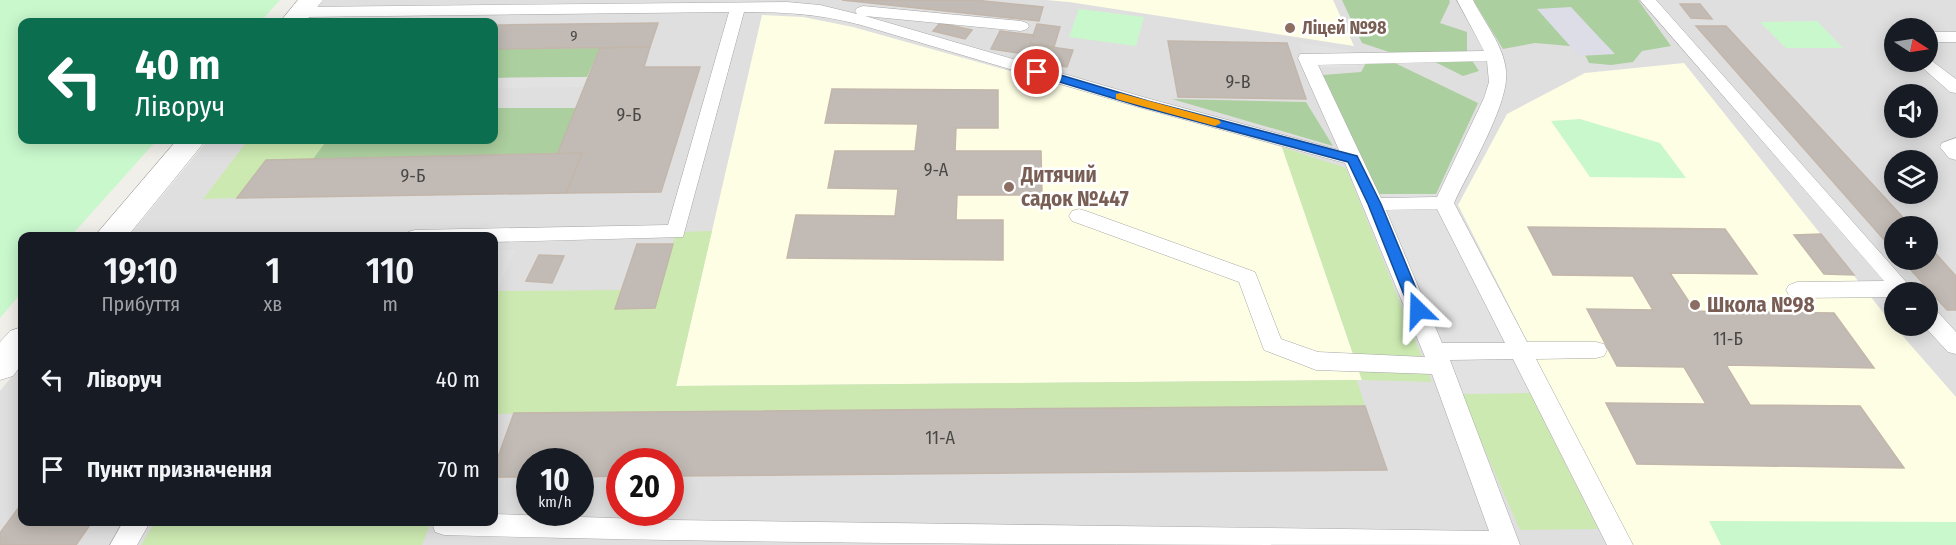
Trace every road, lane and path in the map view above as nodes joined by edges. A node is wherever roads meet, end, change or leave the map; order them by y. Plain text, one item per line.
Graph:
1 (1465, 0) edge
2 (1648, 0) edge
3 (738, 7) junction
4 (815, 10) junction
5 (301, 12) edge
6 (1021, 26) dead end
7 (1938, 37) edge
8 (1956, 37) edge
9 (1494, 56) junction
10 (1936, 72) edge
11 (1956, 88) edge
12 (189, 144) edge
13 (1956, 144) edge
14 (1956, 154) edge
15 (1353, 159) junction
16 (1444, 203) junction
17 (1374, 204) junction
18 (1079, 216) dead end
19 (114, 232) edge
20 (498, 235) edge
21 (1896, 282) edge
22 (1884, 289) edge
23 (1797, 290) dead end
24 (1938, 327) edge
25 (18, 345) edge
26 (1956, 346) edge
27 (1596, 350) dead end
28 (1519, 352) junction
29 (1438, 359) junction
30 (0, 366) edge
31 (135, 526) edge
32 (476, 526) edge
33 (669, 538) edge
34 (1506, 544) edge
35 (123, 545) edge
36 (1620, 545) edge

1 - 9 lane
2 - 21 lane
3 - 4 lane
3 - 5 lane
3 - 20 lane
4 - 6 lane
4 - 15 lane
7 - 8 lane
9 - 15 lane
9 - 16 lane
10 - 11 lane
12 - 19 street
13 - 14 lane
15 - 17 lane
16 - 17 lane
16 - 28 lane
17 - 29 lane
18 - 29 lane
22 - 23 lane
24 - 26 lane
25 - 30 street
27 - 28 lane
28 - 29 lane
28 - 36 lane
29 - 34 lane
31 - 35 lane
32 - 33 lane
33 - 34 lane

